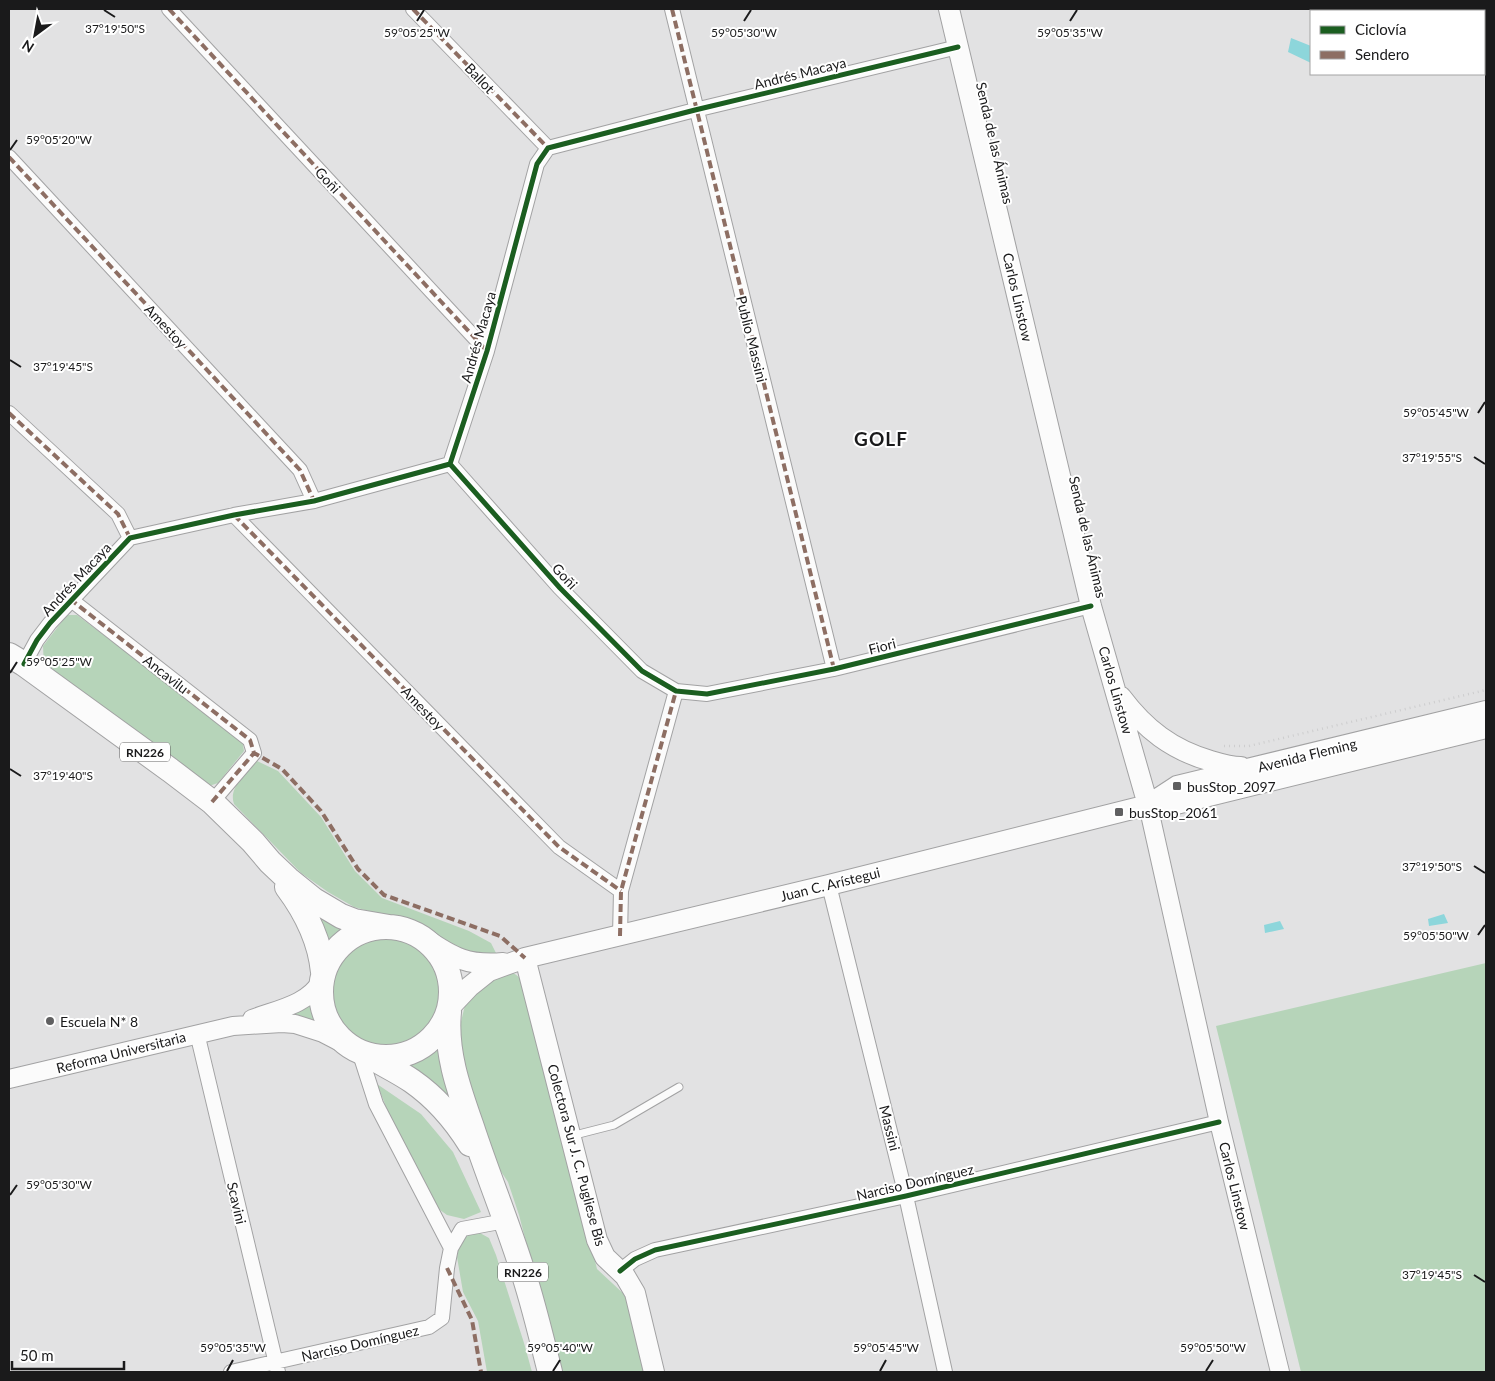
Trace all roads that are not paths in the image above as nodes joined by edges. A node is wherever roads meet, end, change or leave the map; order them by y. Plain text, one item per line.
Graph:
1 (169, 9) edge
2 (413, 9) edge
3 (672, 9) edge
4 (949, 9) edge
5 (958, 47) junction
6 (695, 110) junction
7 (548, 148) junction
8 (9, 157) edge
9 (487, 351) junction
10 (9, 413) edge
11 (450, 464) junction
12 (314, 501) junction
13 (234, 515) junction
14 (130, 538) junction
15 (70, 599) junction
16 (1091, 606) junction
17 (16, 660) edge
18 (834, 669) junction
19 (676, 690) junction
20 (1115, 690) junction
21 (1486, 711) edge
22 (1486, 728) edge
23 (1258, 767) junction
24 (212, 802) junction
25 (1148, 805) junction
26 (270, 862) junction
27 (829, 885) junction
28 (621, 891) junction
29 (389, 926) junction
30 (620, 936) junction
31 (424, 938) junction
32 (519, 960) junction
33 (322, 976) junction
34 (450, 1009) junction
35 (233, 1026) junction
36 (197, 1033) junction
37 (359, 1051) junction
38 (9, 1079) edge
39 (679, 1087) dead end
40 (1219, 1122) junction
41 (571, 1136) junction
42 (487, 1174) junction
43 (906, 1196) junction
44 (505, 1221) junction
45 (451, 1248) junction
46 (620, 1271) junction
47 (277, 1368) edge
48 (231, 1372) edge
49 (550, 1372) edge
50 (654, 1372) edge
51 (945, 1372) edge
52 (1280, 1372) edge

1 - 9 street, Goñi
2 - 7 street, Ballot
3 - 6 street, Publio Massini
4 - 5 main road, Carlos Linstow
5 - 6 street, Andrés Macaya
5 - 16 main road, Carlos Linstow
6 - 7 street, Andrés Macaya
6 - 18 street, Publio Massini
7 - 9 street, Andrés Macaya
8 - 12 street, Amestoy
9 - 11 street, Andrés Macaya
10 - 14 street
11 - 12 street, Andrés Macaya
11 - 19 street, Goñi
12 - 13 street, Andrés Macaya
13 - 14 street, Andrés Macaya
13 - 28 street, Amestoy
14 - 15 street, Andrés Macaya
15 - 17 street, Andrés Macaya
15 - 24 street, Ancavilu
16 - 18 street, Fiori
16 - 20 main road, Carlos Linstow
17 - 24 highway, RN226
18 - 19 street, Fiori
19 - 28 street
20 - 23 main road
20 - 25 main road, Carlos Linstow
21 - 23 main road, Avenida Fleming
22 - 25 main road, Avenida Fleming
23 - 25 main road, Avenida Fleming
24 - 26 highway, RN226
25 - 27 main road, Juan C. Arístegui
25 - 40 street, Carlos Linstow
26 - 29 highway, RN226
26 - 33 highway, RN226
27 - 30 main road, Juan C. Arístegui
27 - 43 street, Massini
28 - 30 street
29 - 31 highway, RN226
29 - 33 highway, RN226
30 - 32 main road, Juan C. Arístegui
31 - 32 main road, Juan C. Arístegui
31 - 34 highway, RN226
32 - 34 main road, Juan C. Arístegui
32 - 41 main road, Colectora Sur J. C. Pugliese Bis
33 - 35 street, Reforma Universitaria
33 - 37 highway, RN226
34 - 37 highway, RN226
34 - 42 highway, RN226
35 - 36 street, Reforma Universitaria
35 - 37 street, Reforma Universitaria
36 - 38 street, Reforma Universitaria
36 - 47 street, Scavini
37 - 42 highway, RN226
37 - 45 street
39 - 41 lane
40 - 43 street, Narciso Domínguez
40 - 52 street, Carlos Linstow
41 - 46 main road, Colectora Sur J. C. Pugliese Bis
42 - 44 highway, RN226
43 - 46 street, Narciso Domínguez
43 - 51 street, Massini
44 - 45 street, Narciso Domínguez
44 - 49 highway, RN226
45 - 47 street, Narciso Domínguez
46 - 50 main road, Colectora Sur J. C. Pugliese Bis
47 - 48 street, Narciso Domínguez

